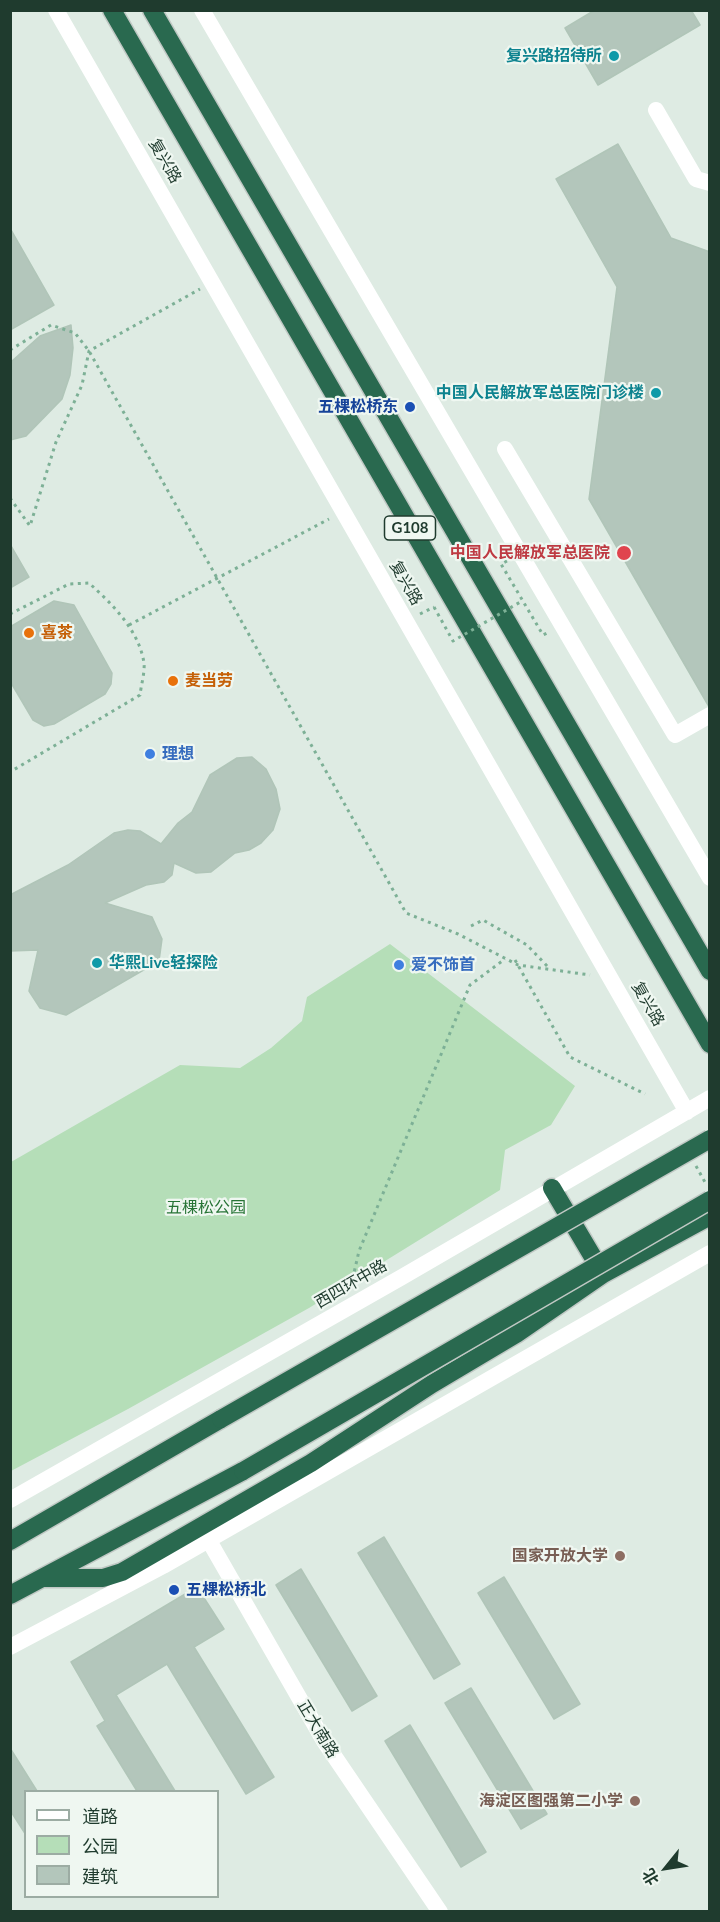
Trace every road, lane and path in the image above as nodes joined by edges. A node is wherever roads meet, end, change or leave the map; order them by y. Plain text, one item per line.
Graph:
1 (56, 10) edge
2 (112, 10) edge
3 (152, 10) edge
4 (202, 10) edge
5 (656, 110) dead end
6 (710, 183) edge
7 (212, 282) junction
8 (10, 350) edge
9 (89, 351) junction
10 (505, 449) dead end
11 (10, 498) edge
12 (343, 512) junction
13 (501, 564) dead end
14 (217, 578) junction
15 (522, 601) junction
16 (434, 607) dead end
17 (10, 614) edge
18 (129, 625) junction
19 (543, 635) dead end
20 (707, 721) edge
21 (10, 772) edge
22 (710, 879) edge
23 (471, 926) dead end
24 (506, 958) junction
25 (515, 960) dead end
26 (518, 965) junction
27 (552, 971) junction
28 (710, 971) edge
29 (610, 977) junction
30 (710, 1044) edge
31 (645, 1094) dead end
32 (710, 1098) edge
33 (687, 1112) junction
34 (710, 1139) edge
35 (691, 1157) dead end
36 (552, 1188) junction
37 (710, 1191) edge
38 (710, 1200) edge
39 (710, 1216) edge
40 (710, 1254) edge
41 (603, 1274) junction
42 (347, 1309) junction
43 (10, 1500) edge
44 (208, 1539) junction
45 (10, 1541) edge
46 (42, 1578) junction
47 (10, 1595) edge
48 (10, 1647) edge
49 (440, 1911) edge

1 - 7 street, 复兴路
2 - 30 highway, 复兴路 / G108
3 - 28 highway, G108
4 - 22 street
5 - 6 street
7 - 9 path
7 - 12 street, 复兴路
8 - 9 path
9 - 11 path
9 - 14 path
10 - 20 street
12 - 14 path
12 - 29 street, 复兴路
13 - 15 path
14 - 18 path
14 - 24 path
15 - 16 path, bridge
15 - 19 path
17 - 18 path
18 - 21 path
23 - 27 path
24 - 26 path
24 - 42 path
25 - 26 path
26 - 27 path
26 - 31 path
27 - 29 path
29 - 33 street, 复兴路
32 - 33 street, 西四环中路
33 - 36 street, 西四环中路
34 - 45 highway, bridge
35 - 37 path
36 - 41 highway
36 - 42 street, 西四环中路
38 - 46 highway, bridge
39 - 41 highway
40 - 44 street
41 - 46 highway
42 - 43 street, 西四环中路
44 - 48 street
44 - 49 street, 正大南路
46 - 47 highway

